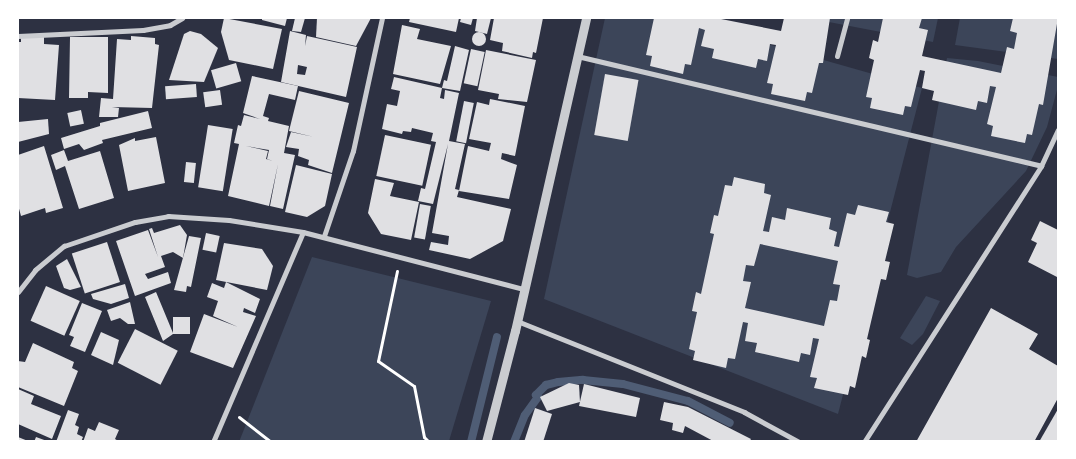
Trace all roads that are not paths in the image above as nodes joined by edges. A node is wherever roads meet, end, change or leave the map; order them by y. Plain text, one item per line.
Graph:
1 (182, 18) edge
2 (382, 18) edge
3 (586, 18) edge
4 (847, 18) edge
5 (18, 36) edge
6 (577, 56) junction
7 (837, 56) dead end
8 (1058, 130) edge
9 (1041, 166) junction
10 (303, 232) junction
11 (324, 236) junction
12 (524, 289) junction
13 (18, 292) edge
14 (517, 321) junction
15 (213, 442) edge
16 (486, 442) edge
17 (799, 442) edge
18 (864, 442) edge

1 - 5 street
2 - 11 street
3 - 6 street
4 - 7 street
6 - 9 street
6 - 12 street
8 - 9 street
9 - 18 street
10 - 11 street
10 - 13 street
10 - 15 street
11 - 12 street
12 - 14 street
14 - 16 street
14 - 17 street

